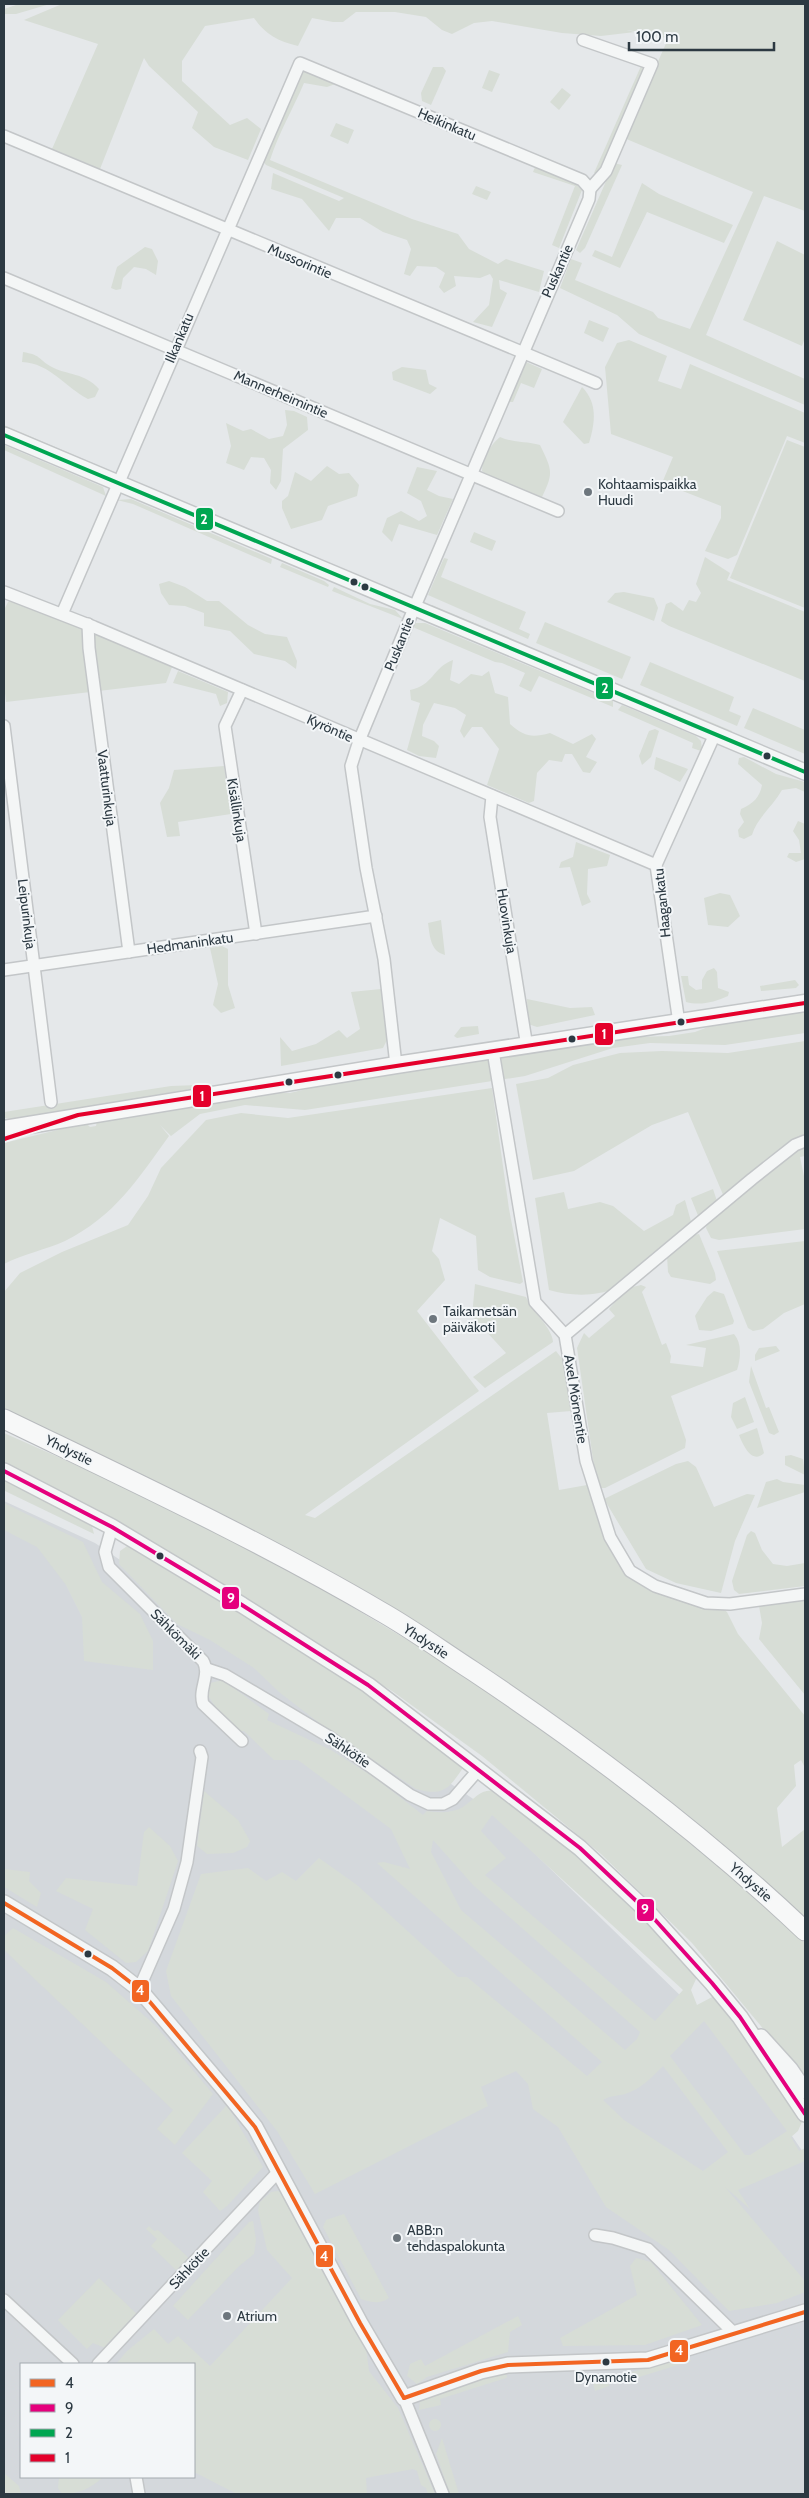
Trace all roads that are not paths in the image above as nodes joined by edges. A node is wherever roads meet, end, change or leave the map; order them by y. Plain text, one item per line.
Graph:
1 (583, 40) dead end
2 (300, 63) joint
3 (4, 136) edge
4 (590, 189) junction
5 (226, 230) junction
6 (4, 278) edge
7 (174, 349) junction
8 (521, 353) junction
9 (596, 383) dead end
10 (4, 435) edge
11 (472, 473) junction
12 (119, 484) junction
13 (558, 510) dead end
14 (4, 592) edge
15 (414, 608) junction
16 (62, 614) junction
17 (88, 624) junction
18 (242, 690) junction
19 (4, 726) edge
20 (715, 734) junction
21 (359, 741) junction
22 (805, 772) edge
23 (492, 796) junction
24 (656, 865) junction
25 (376, 916) junction
26 (256, 934) junction
27 (129, 952) junction
28 (34, 965) junction
29 (4, 970) edge
30 (805, 1003) edge
31 (679, 1023) junction
32 (527, 1046) junction
33 (493, 1051) junction
34 (396, 1065) junction
35 (51, 1102) dead end
36 (78, 1116) junction
37 (4, 1129) edge
38 (4, 1139) edge
39 (805, 1141) edge
40 (565, 1335) junction
41 (4, 1419) edge
42 (4, 1471) edge
43 (112, 1527) junction
44 (805, 1594) edge
45 (207, 1669) junction
46 (242, 1741) dead end
47 (200, 1752) dead end
48 (480, 1769) junction
49 (4, 1903) edge
50 (805, 1931) edge
51 (139, 1989) junction
52 (740, 2017) junction
53 (805, 2091) edge
54 (805, 2114) edge
55 (279, 2171) junction
56 (595, 2235) dead end
57 (4, 2300) edge
58 (805, 2312) edge
59 (735, 2334) junction
60 (72, 2363) edge
61 (99, 2363) edge
62 (404, 2398) junction
63 (136, 2478) edge
64 (139, 2494) edge
65 (443, 2494) edge

1 - 4 street
2 - 4 street, Heikinkatu
2 - 5 street, Ilkankatu
3 - 5 street, Mussorintie
4 - 8 street, Puskantie
5 - 7 street, Ilkankatu
5 - 8 street, Mussorintie
6 - 7 street, Mannerheimintie
7 - 11 street, Mannerheimintie
7 - 12 street, Ilkankatu
8 - 9 street, Mussorintie
8 - 11 street, Puskantie
10 - 12 street
11 - 13 street, Mannerheimintie
11 - 15 street, Puskantie
12 - 15 street
12 - 16 street, Ilkankatu
14 - 16 street, Kyröntie
15 - 20 street
15 - 21 street, Puskantie
16 - 17 street, Kyröntie
17 - 18 street, Kyröntie
17 - 27 street, Vaatturinkuja
18 - 21 street, Kyröntie
18 - 26 street, Kisällinkuja
19 - 28 street, Leipurinkuja
20 - 22 street
20 - 24 street, Haagankatu
21 - 23 street, Kyröntie
21 - 25 street, Puskantie
23 - 24 street, Kyröntie
23 - 32 street, Huovinkuja
24 - 31 street, Haagankatu
25 - 26 street, Hedmaninkatu
25 - 34 street, Puskantie
26 - 27 street, Hedmaninkatu
27 - 28 street, Hedmaninkatu
28 - 29 street, Hedmaninkatu
28 - 35 street, Leipurinkuja
30 - 31 main road
31 - 32 main road
32 - 33 main road
33 - 34 main road
33 - 40 street, Axel Mörnentie
34 - 36 main road
36 - 37 main road
36 - 38 main road
39 - 40 street
40 - 44 street, Axel Mörnentie
41 - 50 highway, Yhdystie
42 - 43 street
43 - 45 street, Sähkömäki
43 - 48 street
45 - 46 street, Sähkömäki
45 - 48 street, Sähkötie
47 - 51 street
48 - 52 street
49 - 51 street
51 - 55 street
52 - 53 street
52 - 54 street
55 - 61 street, Sähkötie
55 - 62 street
56 - 59 street
57 - 60 street
58 - 59 street
59 - 62 street
62 - 65 street
63 - 64 street

